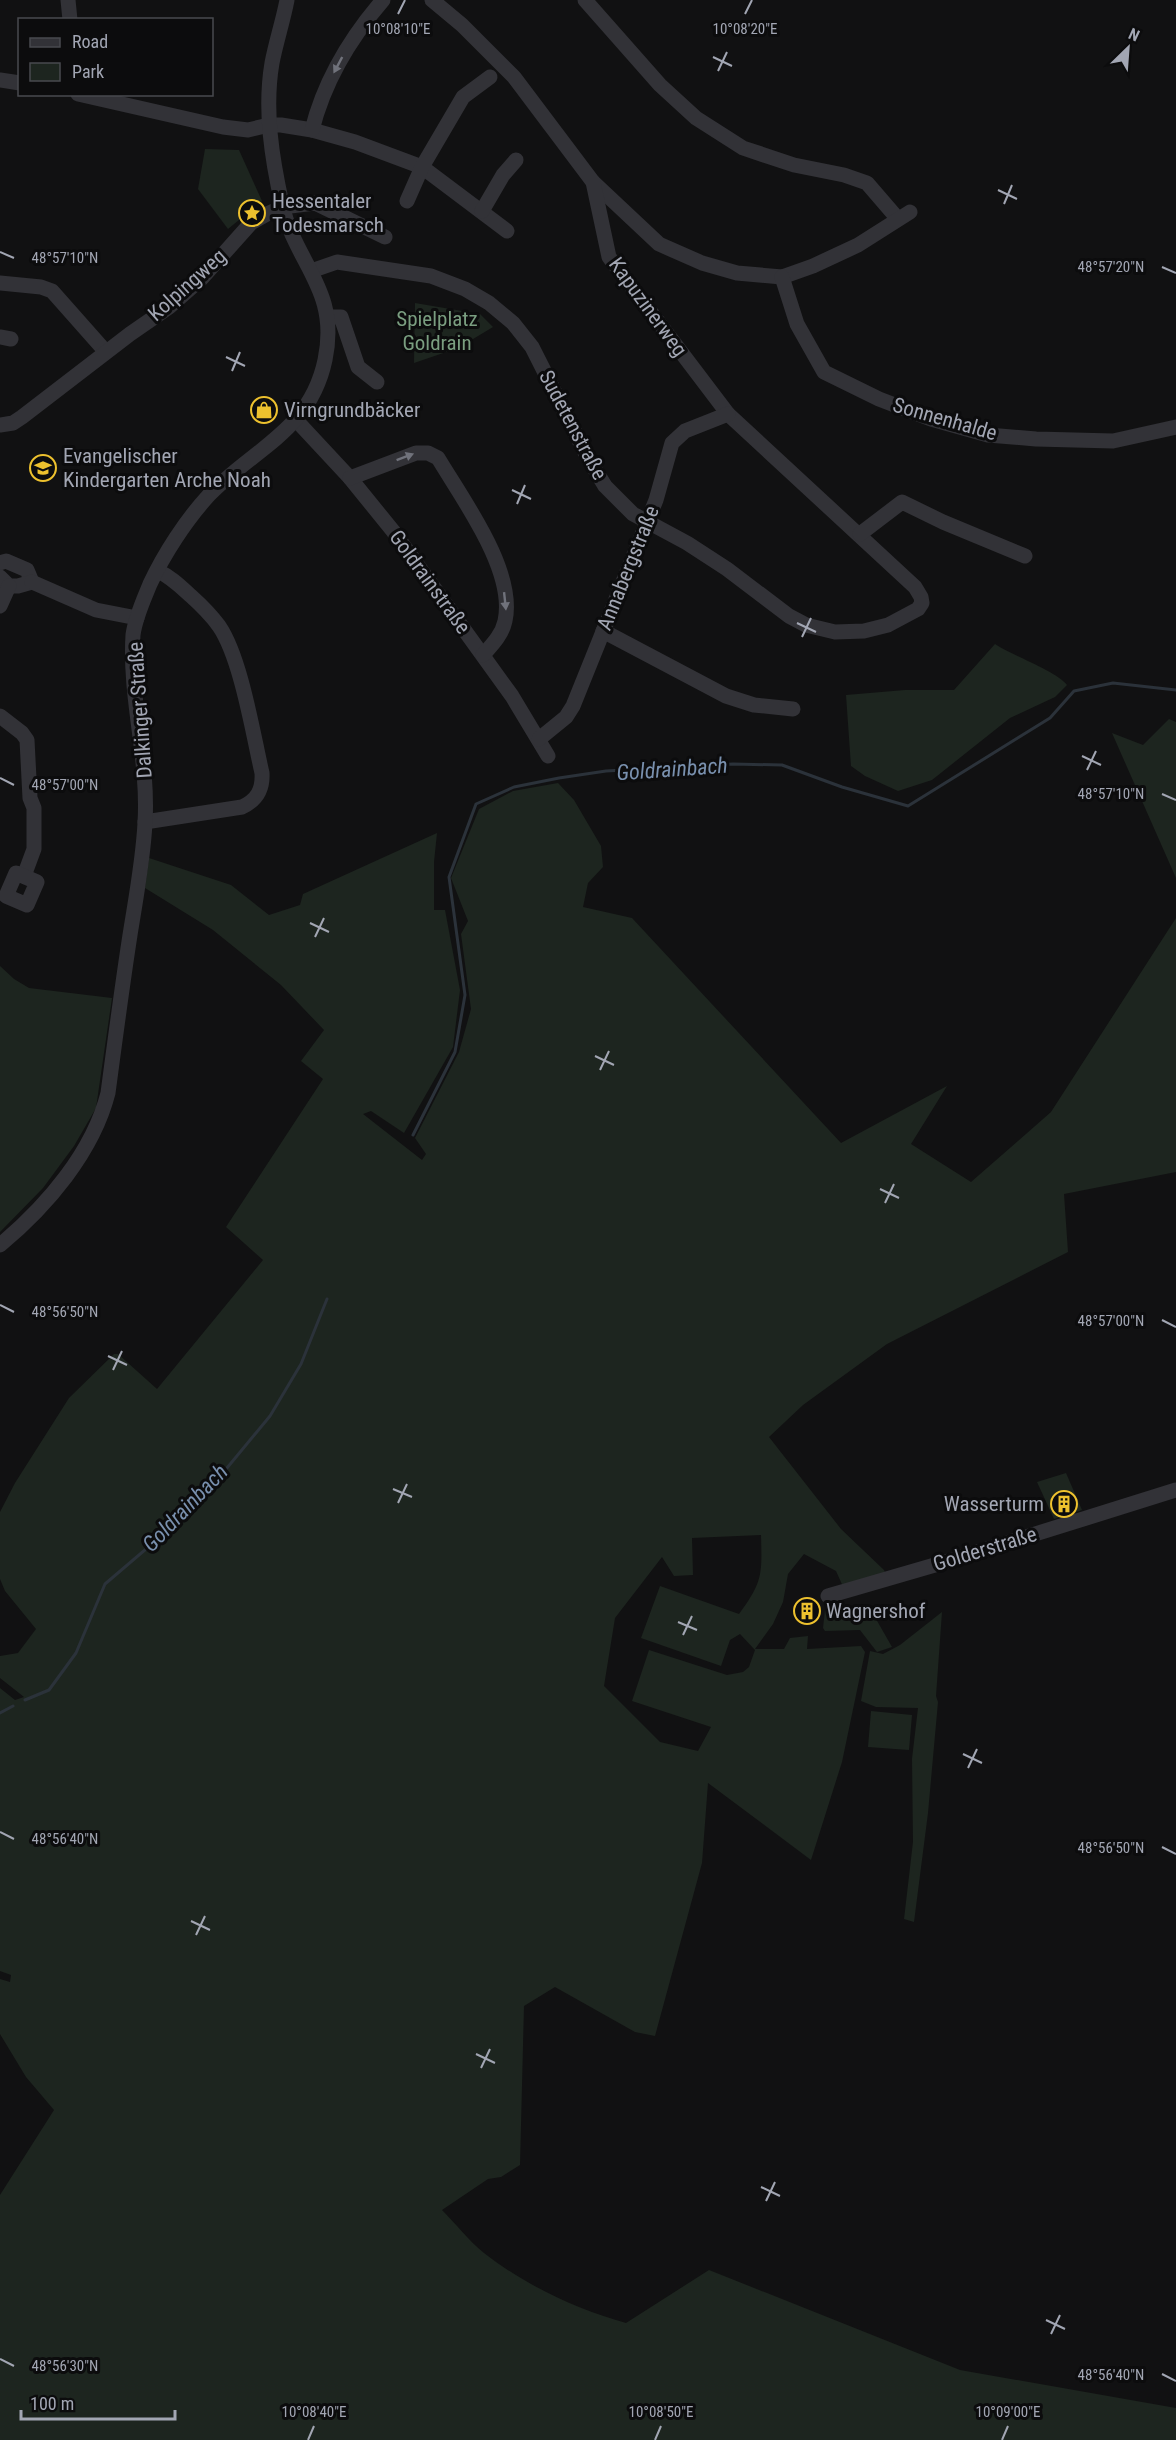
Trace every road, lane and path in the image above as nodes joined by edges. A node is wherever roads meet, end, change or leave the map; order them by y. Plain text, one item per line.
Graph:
1 (68, 0) edge
2 (287, 0) edge
3 (383, 0) edge
4 (432, 0) edge
5 (585, 0) edge
6 (70, 18) edge
7 (490, 77) dead end
8 (0, 80) edge
9 (18, 83) edge
10 (87, 96) edge
11 (269, 125) junction
12 (312, 130) junction
13 (516, 160) dead end
14 (422, 167) junction
15 (593, 182) junction
16 (407, 201) dead end
17 (282, 207) junction
18 (482, 211) junction
19 (507, 231) dead end
20 (385, 237) dead end
21 (311, 271) junction
22 (782, 277) junction
23 (0, 283) edge
24 (328, 317) junction
25 (106, 352) junction
26 (377, 382) dead end
27 (728, 414) junction
28 (296, 420) junction
29 (0, 425) edge
30 (1176, 427) edge
31 (350, 478) junction
32 (647, 523) junction
33 (860, 534) junction
34 (1025, 556) dead end
35 (0, 563) edge
36 (158, 571) junction
37 (4, 582) edge
38 (32, 582) junction
39 (921, 597) joint
40 (0, 606) edge
41 (138, 618) junction
42 (603, 631) junction
43 (483, 655) junction
44 (793, 709) dead end
45 (0, 716) edge
46 (539, 738) junction
47 (548, 756) dead end
48 (145, 822) junction
49 (24, 876) dead end
50 (0, 1245) edge
51 (1176, 1490) edge
52 (828, 1596) dead end

1 - 6 street
2 - 11 street, Dalkinger Straße
3 -> 12 street
4 - 15 street, Kapuzinerweg
5 - 22 street
7 - 14 street
8 - 9 street
10 - 11 street
11 - 12 street
11 - 17 street, Dalkinger Straße
12 - 14 street
13 - 18 street
14 - 16 street
14 - 18 street
15 - 22 street
15 - 27 street, Kapuzinerweg
17 - 20 street, Kolpingweg
17 - 21 street, Dalkinger Straße
17 - 25 street, Kolpingweg
18 - 19 street
21 - 24 street, Dalkinger Straße
21 - 32 street, Sudetenstraße
22 - 30 street, Sonnenhalde
23 - 25 street
24 - 26 street
24 - 28 street, Dalkinger Straße
25 - 29 street, Kolpingweg
27 - 32 street, Annabergstraße
27 - 33 street, Kapuzinerweg
28 - 31 street, Goldrainstraße
28 - 36 street, Dalkinger Straße
31 - 43 street, Goldrainstraße
31 -> 43 street
32 - 39 street, Sudetenstraße
32 - 42 street, Annabergstraße
33 - 34 street
33 - 39 street, Kapuzinerweg
35 - 38 street
36 - 41 street, Dalkinger Straße
36 - 48 street
37 - 38 street
37 - 40 street
38 - 41 street
41 - 48 street, Dalkinger Straße
42 - 44 street
42 - 46 street, Annabergstraße
43 - 46 street, Goldrainstraße
45 - 49 street
46 - 47 street, Goldrainstraße
48 - 50 street, Dalkinger Straße
51 - 52 street, Golderstraße

